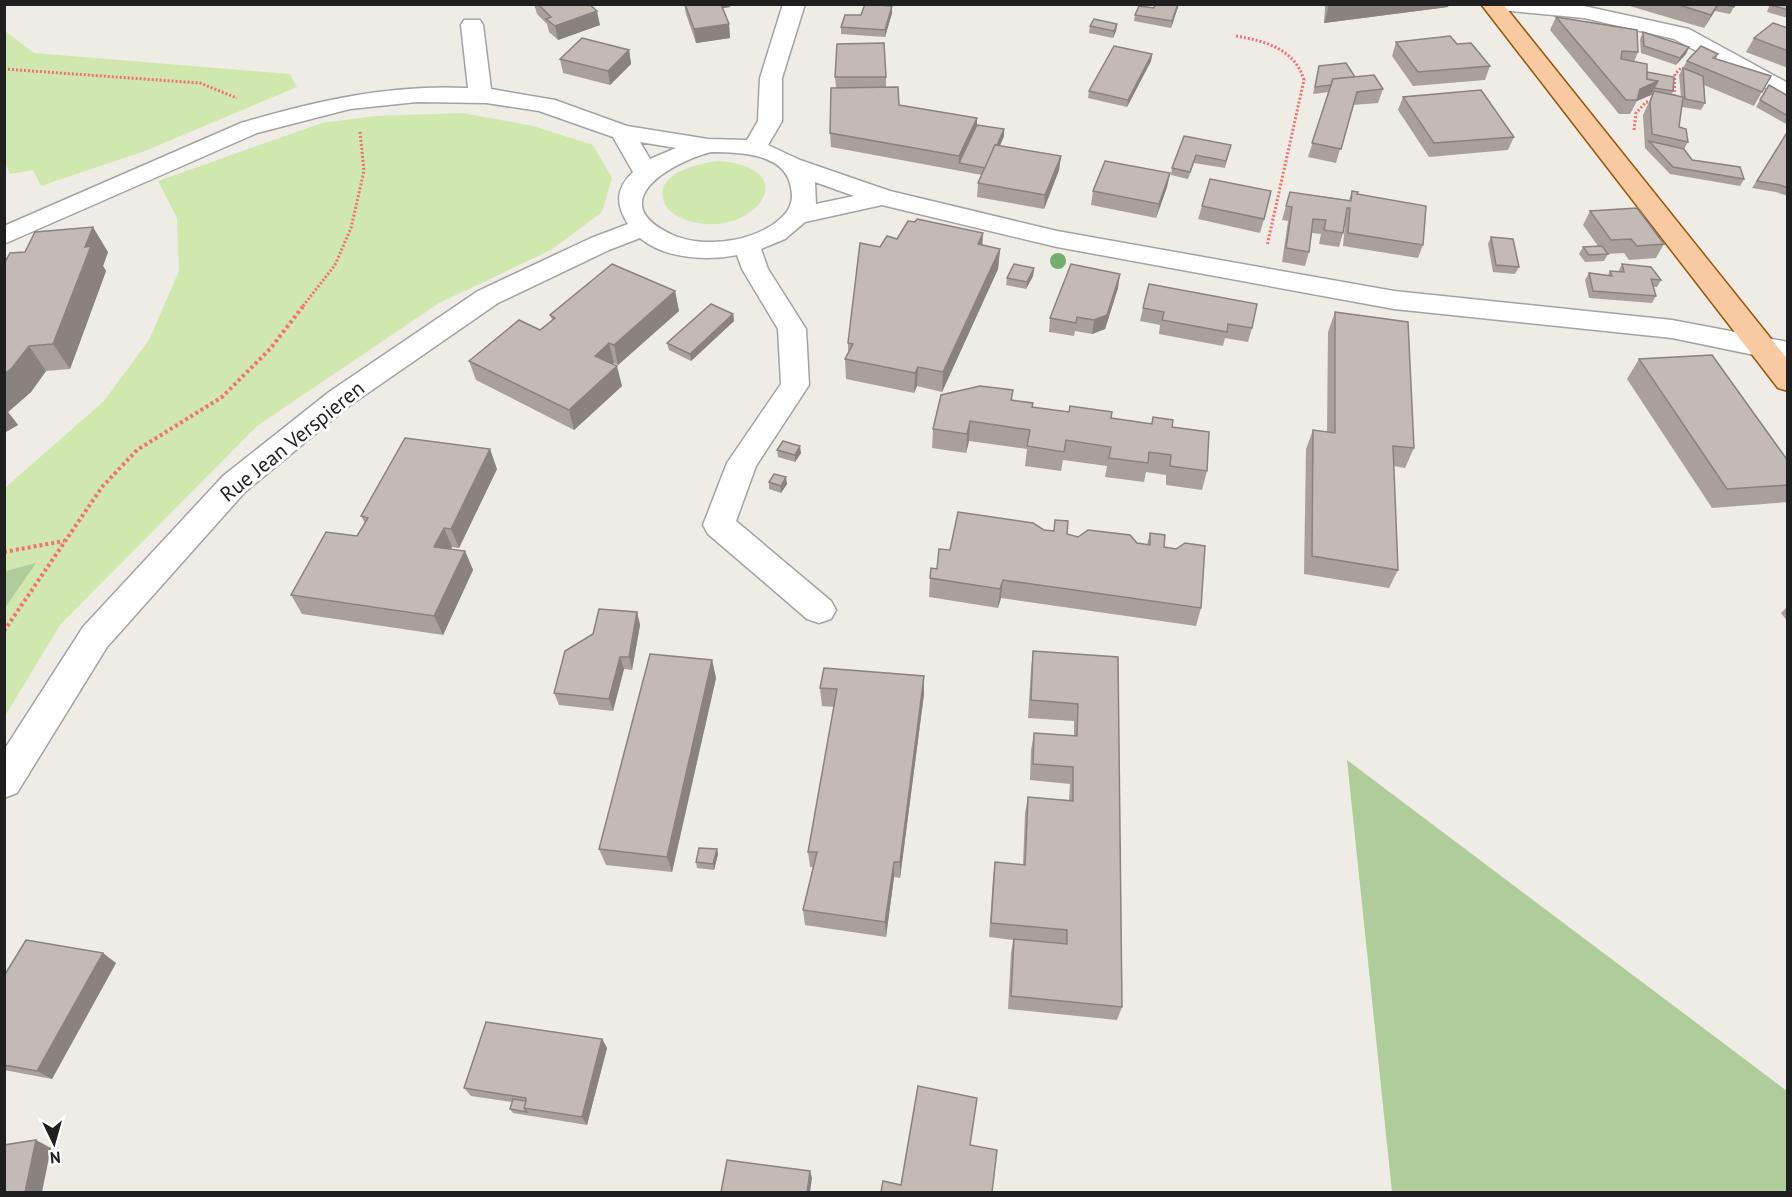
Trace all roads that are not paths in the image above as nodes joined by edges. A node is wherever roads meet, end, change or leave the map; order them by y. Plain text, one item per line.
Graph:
1 (794, 4) edge
2 (1491, 4) edge
3 (1501, 4) edge
4 (472, 25) dead end
5 (1788, 93) edge
6 (480, 95) junction
7 (622, 132) junction
8 (711, 145) junction
9 (755, 147) junction
10 (792, 165) junction
11 (645, 172) junction
12 (882, 197) junction
13 (798, 216) junction
14 (643, 228) junction
15 (4, 236) edge
16 (747, 245) junction
17 (1775, 350) edge
18 (1788, 381) edge
19 (819, 610) dead end
20 (4, 782) edge

1 - 9 street
2 - 17 main road
3 - 5 street
4 - 6 street
6 - 7 street
6 - 15 street
7 - 8 street
7 - 11 street
8 - 9 street
8 - 11 street
9 - 10 street
10 - 12 street
10 - 13 street
11 - 14 street
12 - 13 street
12 - 17 street
13 - 16 street
14 - 16 street
14 - 20 street, Rue Jean Verspieren
16 - 19 street
17 - 18 main road

